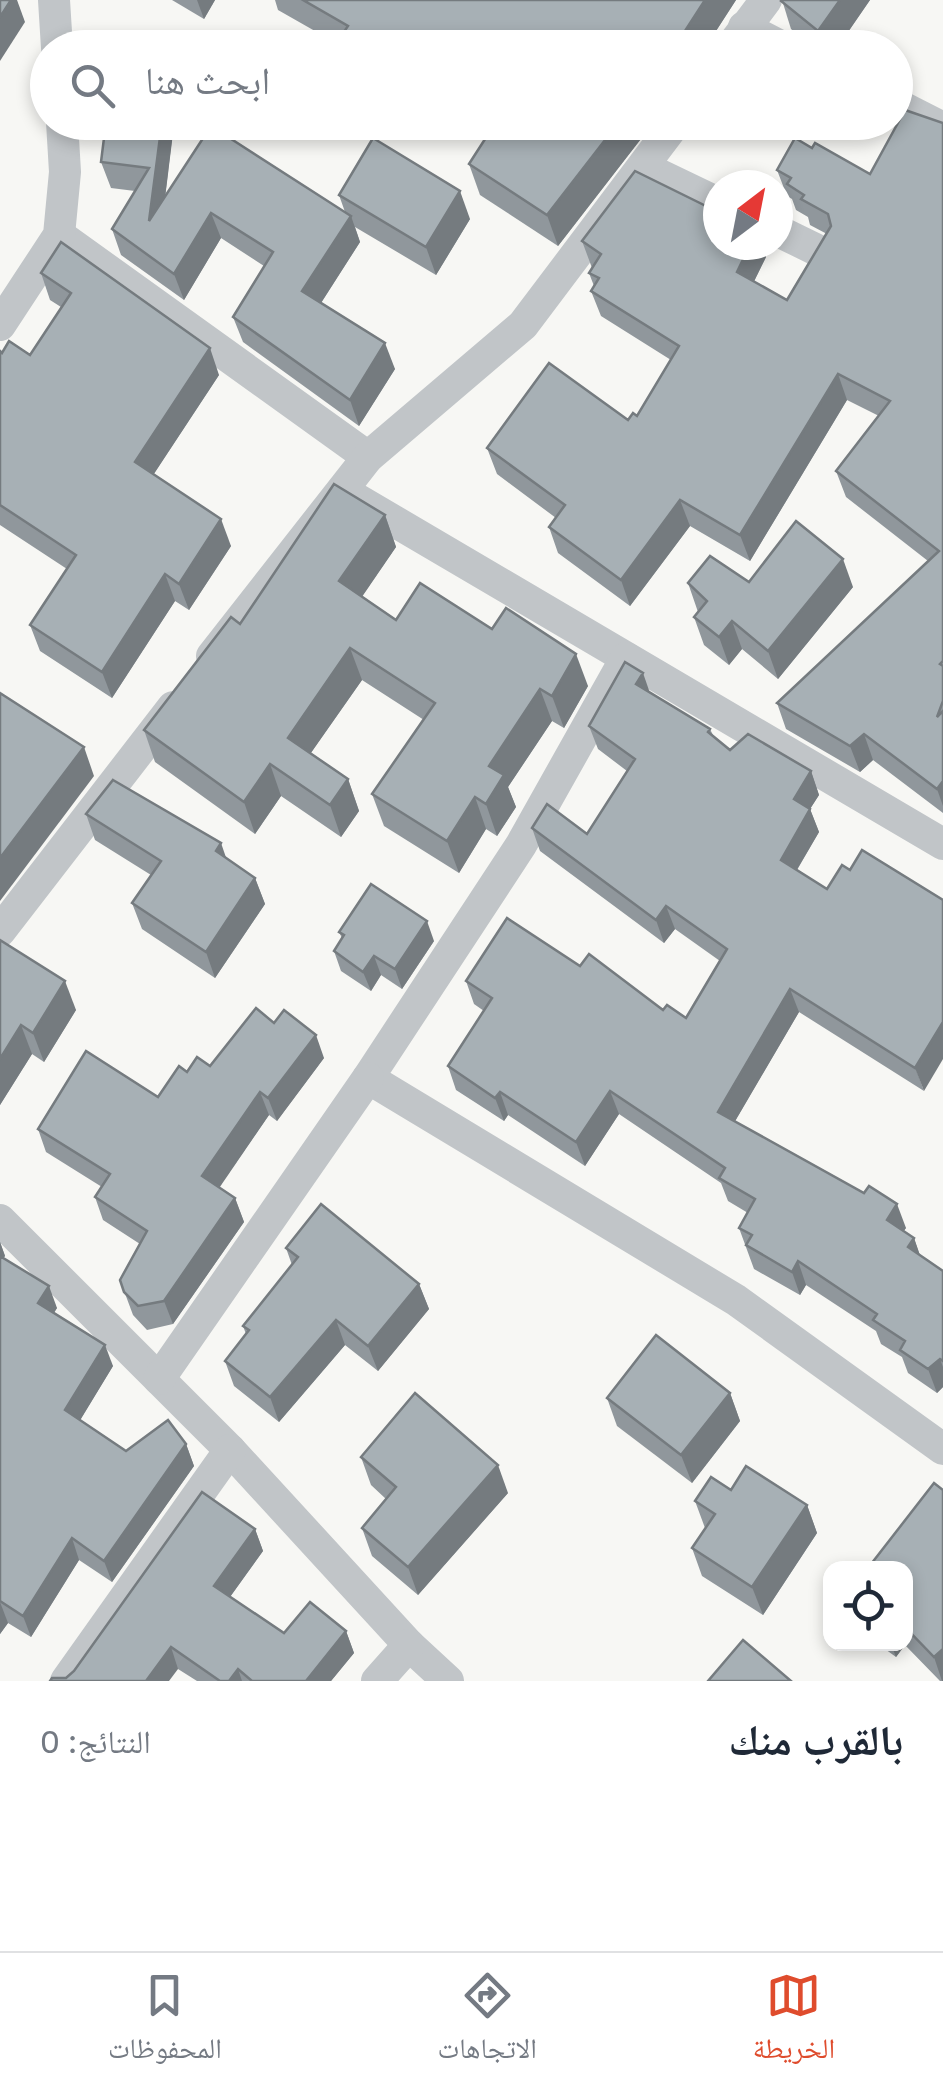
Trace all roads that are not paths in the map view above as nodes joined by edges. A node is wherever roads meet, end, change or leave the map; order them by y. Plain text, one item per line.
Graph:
1 (54, 0) edge
2 (766, 0) edge
3 (56, 30) edge
4 (742, 30) edge
5 (913, 113) edge
6 (943, 128) edge
7 (63, 140) edge
8 (663, 140) edge
9 (644, 167) junction
10 (703, 196) edge
11 (59, 235) junction
12 (793, 239) edge
13 (821, 252) edge
14 (0, 325) edge
15 (368, 456) junction
16 (340, 490) junction
17 (626, 658) junction
18 (943, 844) edge
19 (0, 931) edge
20 (368, 1078) junction
21 (0, 1220) edge
22 (160, 1379) junction
23 (230, 1450) junction
24 (943, 1450) edge
25 (409, 1645) junction
26 (66, 1681) edge
27 (378, 1681) edge
28 (448, 1681) edge

1 - 3 street
2 - 4 street
5 - 6 street
7 - 11 street
8 - 9 street
9 - 10 street
9 - 15 street
11 - 14 street
11 - 15 street
12 - 13 street
15 - 16 street
16 - 17 street
16 - 19 street
17 - 18 street
17 - 20 street
20 - 22 street
20 - 24 street
21 - 22 street
22 - 23 street
23 - 25 street
23 - 26 street
25 - 27 street
25 - 28 street

